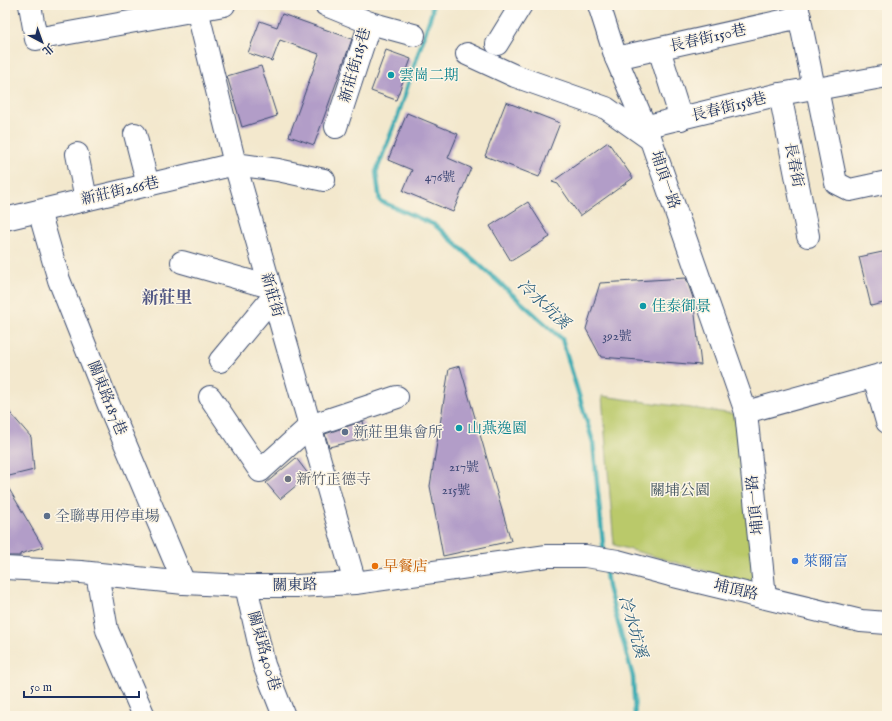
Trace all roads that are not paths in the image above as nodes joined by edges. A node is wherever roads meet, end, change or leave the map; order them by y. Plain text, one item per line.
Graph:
1 (30, 5) edge
2 (224, 5) edge
3 (326, 5) edge
4 (521, 5) edge
5 (599, 5) edge
6 (196, 7) edge
7 (798, 11) edge
8 (370, 23) junction
9 (414, 35) dead end
10 (497, 44) dead end
11 (659, 49) junction
12 (467, 54) dead end
13 (616, 58) junction
14 (887, 76) edge
15 (816, 89) junction
16 (780, 94) junction
17 (681, 118) junction
18 (336, 127) dead end
19 (135, 134) dead end
20 (648, 134) junction
21 (77, 154) dead end
22 (234, 164) junction
23 (324, 180) dead end
24 (887, 182) edge
25 (148, 185) junction
26 (86, 199) junction
27 (39, 211) junction
28 (5, 219) edge
29 (808, 236) dead end
30 (182, 262) dead end
31 (271, 292) junction
32 (220, 361) dead end
33 (880, 375) edge
34 (210, 397) dead end
35 (397, 397) dead end
36 (746, 412) junction
37 (887, 422) edge
38 (310, 426) junction
39 (585, 556) joint
40 (5, 568) edge
41 (97, 574) junction
42 (184, 582) junction
43 (355, 583) junction
44 (246, 586) junction
45 (765, 597) junction
46 (887, 623) edge
47 (144, 716) edge
48 (284, 716) edge

1 - 6 street
2 - 6 street
3 - 8 street, 新莊街185巷
4 - 10 street
5 - 13 street
6 - 22 street, 新莊街
7 - 11 street, 長春街150巷
7 - 15 street
8 - 9 street
8 - 18 street, 新莊街185巷
11 - 13 street, 長春街150巷
11 - 17 street
12 - 20 street, 埔頂一路
13 - 20 street
14 - 15 street, 長春街158巷
15 - 16 street, 長春街158巷
15 - 24 street
16 - 17 street, 長春街158巷
16 - 29 street, 長春街
17 - 20 street, 長春街158巷
19 - 25 street
20 - 36 street, 埔頂一路
21 - 26 street
22 - 23 street
22 - 25 street, 新莊街266巷
22 - 31 street, 新莊街
25 - 26 street, 新莊街266巷
26 - 27 street, 新莊街266巷
27 - 28 street, 新莊街266巷
27 - 42 street, 關東路187巷
30 - 31 street
31 - 32 street
31 - 38 street, 新莊街
33 - 36 street
33 - 37 street
34 - 38 street
35 - 38 street
36 - 45 street, 埔頂一路
38 - 43 street, 新莊街
39 - 43 street, 關東路
39 - 45 street, 埔頂路
40 - 41 street, 關東路
41 - 42 street, 關東路
41 - 47 street
42 - 44 street, 關東路
43 - 44 street, 關東路
44 - 48 street, 關東路400巷
45 - 46 street, 埔頂路

